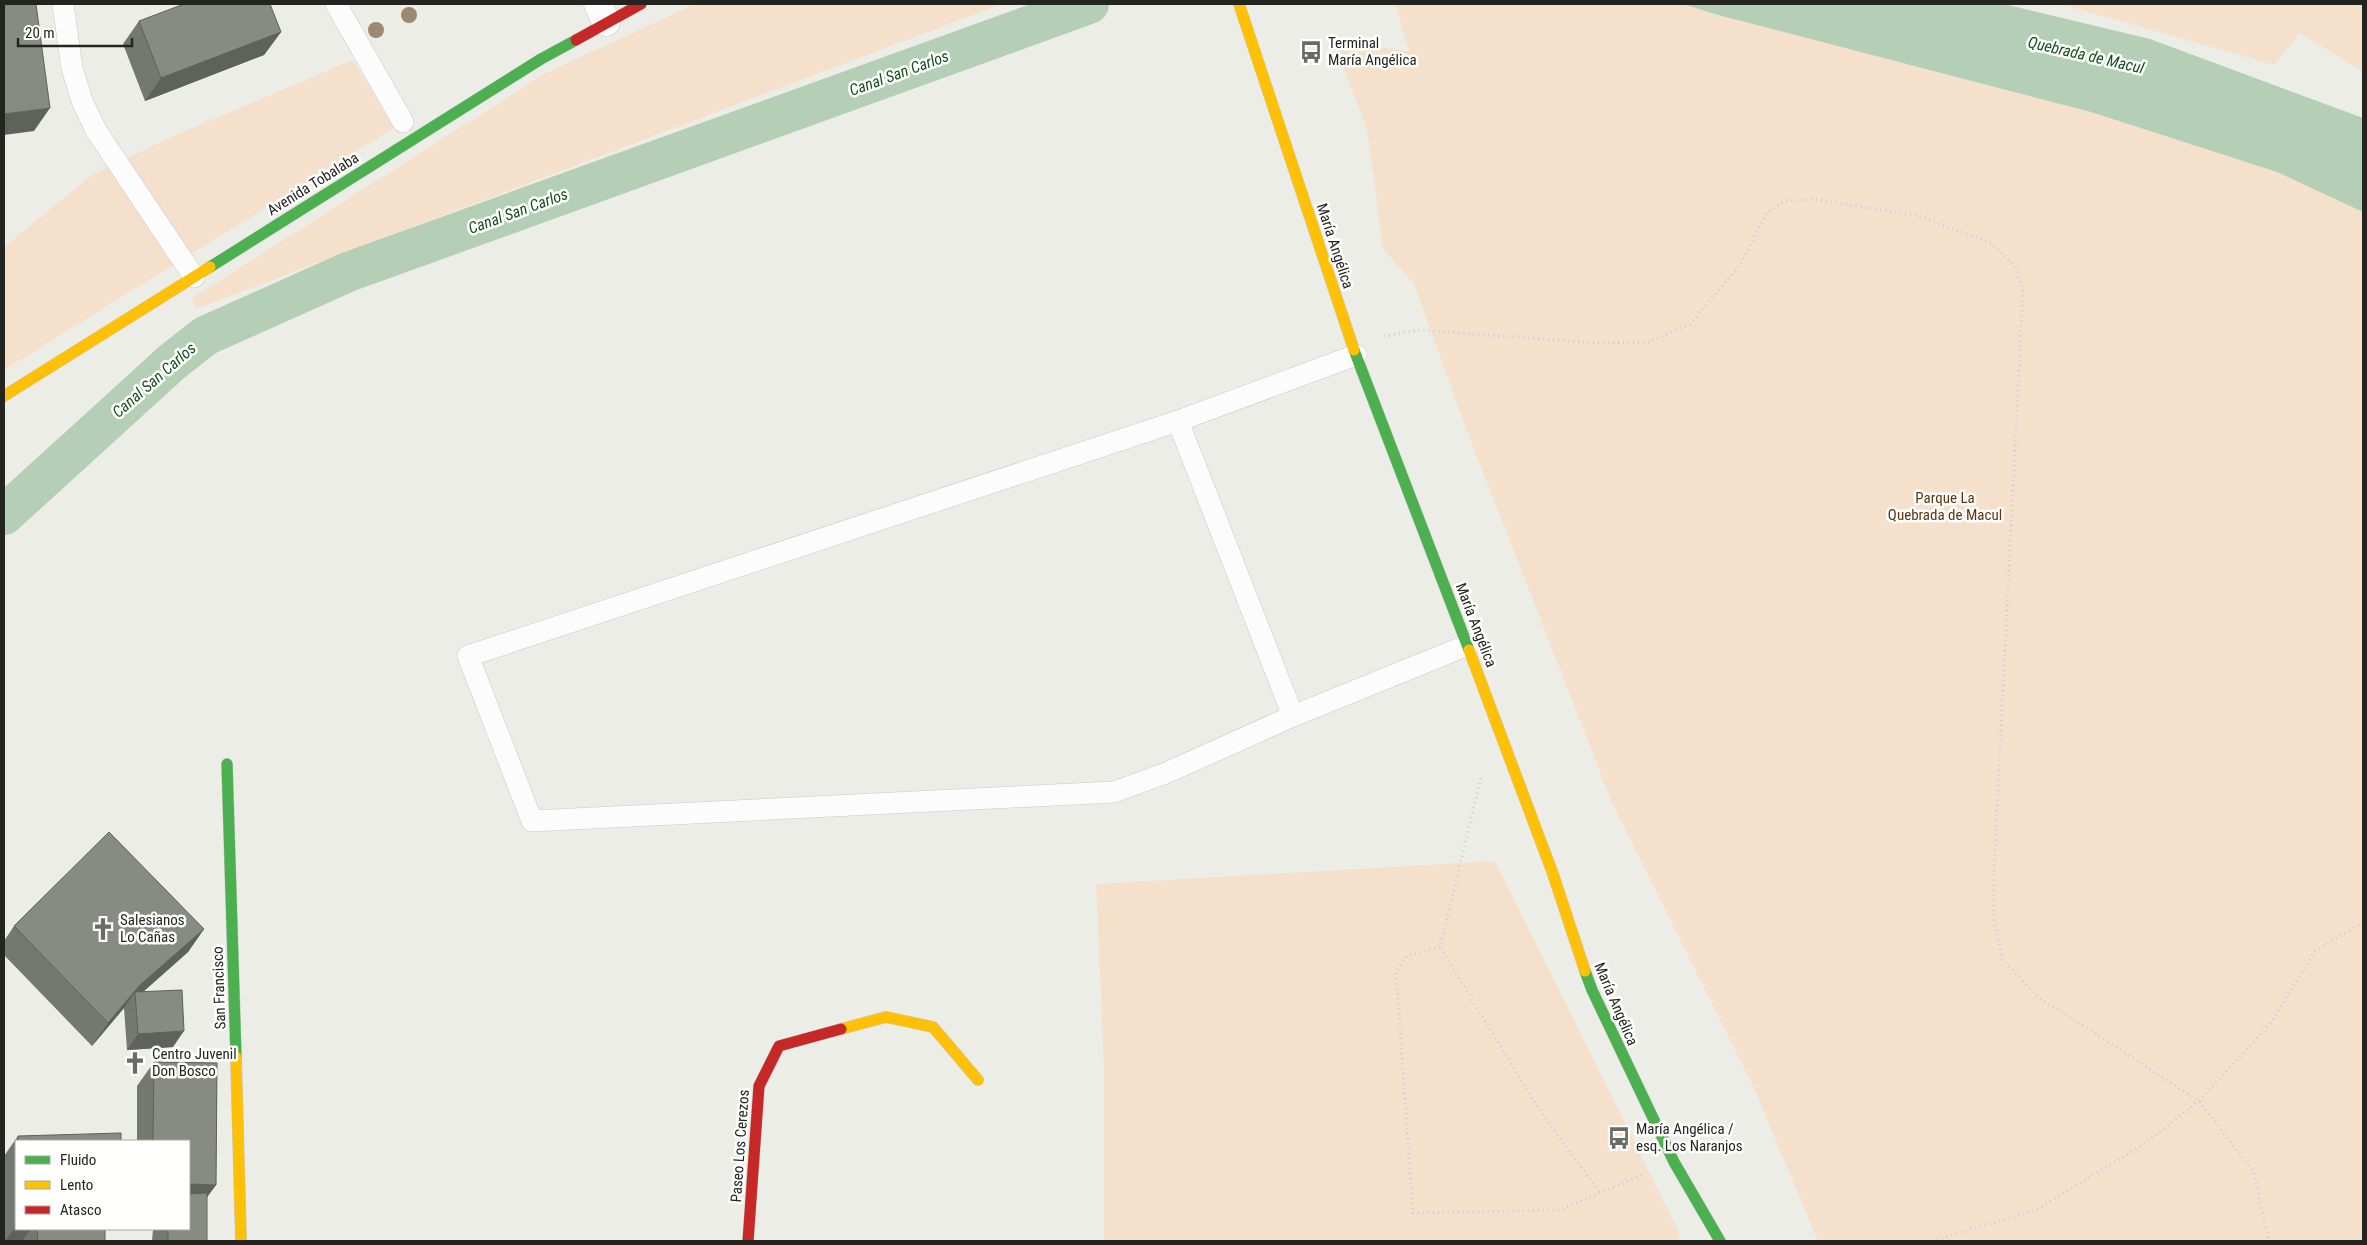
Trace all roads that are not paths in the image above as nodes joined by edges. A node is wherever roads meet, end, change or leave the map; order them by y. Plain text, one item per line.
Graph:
1 (63, 4) edge
2 (336, 4) edge
3 (641, 4) edge
4 (1239, 4) edge
5 (602, 13) edge
6 (403, 122) dead end
7 (194, 277) junction
8 (1354, 349) junction
9 (4, 396) edge
10 (1178, 421) junction
11 (1468, 645) junction
12 (1293, 716) junction
13 (227, 764) dead end
14 (978, 1080) dead end
15 (241, 1241) edge
16 (748, 1241) edge
17 (1720, 1241) edge

1 - 7 lane
2 - 6 lane
3 - 5 street, Avenida Tobalaba
4 - 8 street, María Angélica
5 - 7 street, Avenida Tobalaba
7 - 9 street, Avenida Tobalaba
8 - 10 lane
8 - 11 street, María Angélica
10 - 12 lane
10 - 12 lane
11 - 12 lane
11 - 17 street, María Angélica
13 - 15 street, San Francisco
14 - 16 street, Paseo Los Cerezos

